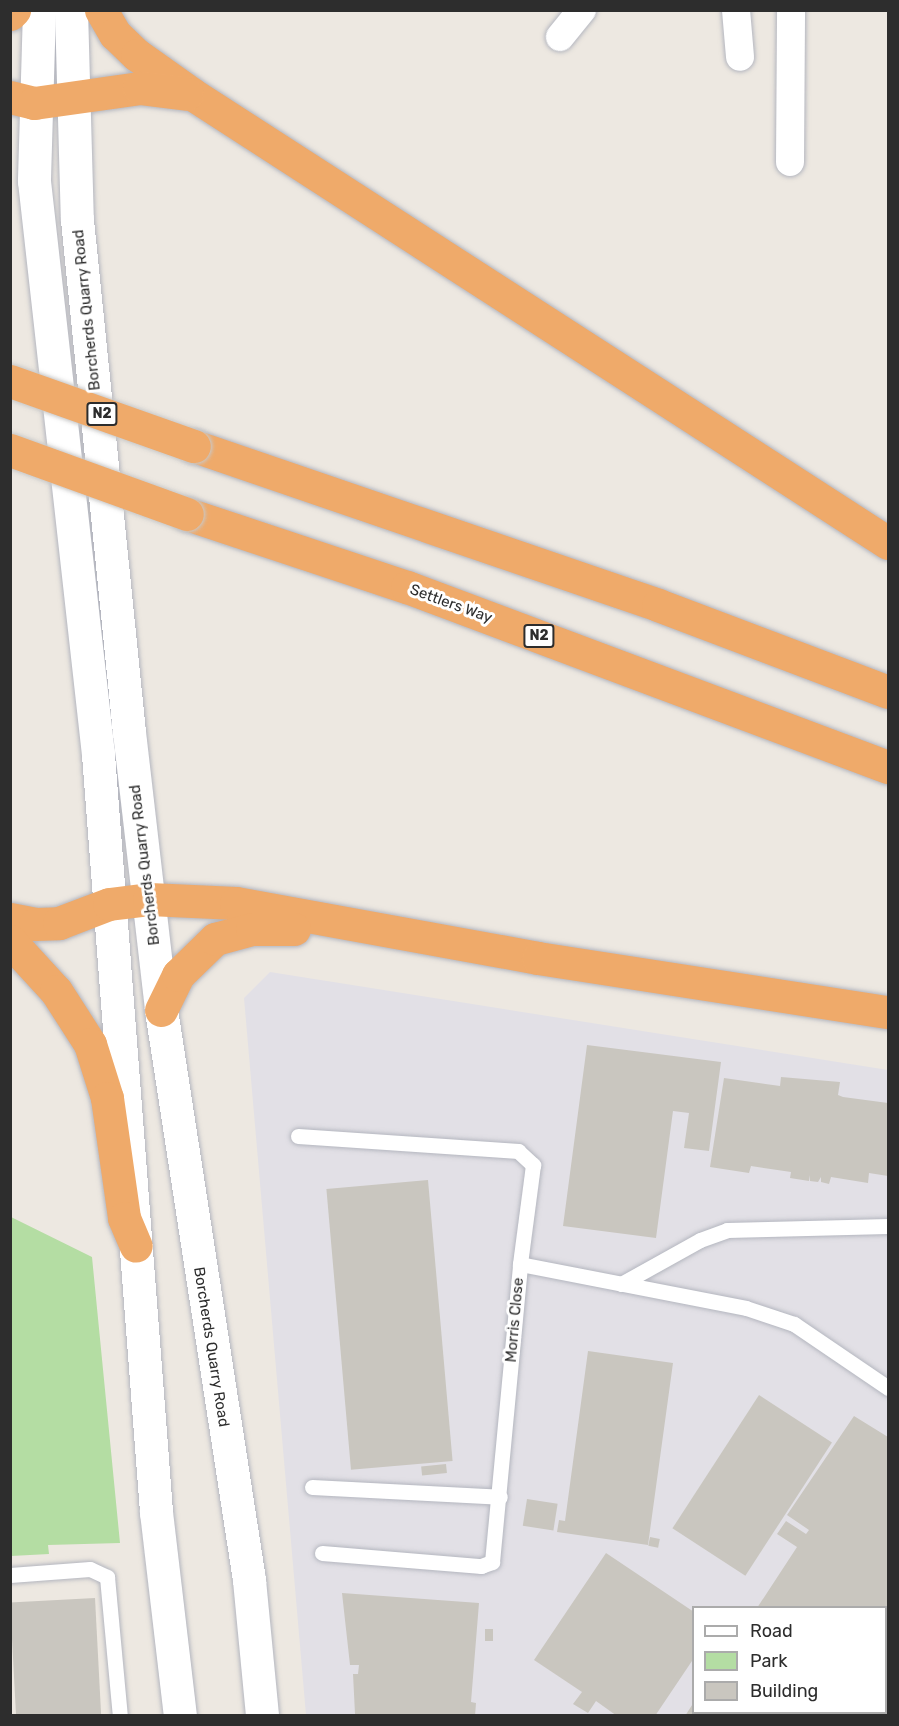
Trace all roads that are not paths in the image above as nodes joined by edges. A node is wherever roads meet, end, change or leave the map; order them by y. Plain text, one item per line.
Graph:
1 (14, 10) edge
2 (39, 10) edge
3 (71, 10) edge
4 (100, 10) edge
5 (582, 10) edge
6 (736, 10) edge
7 (791, 10) edge
8 (10, 14) edge
9 (560, 37) dead end
10 (740, 57) dead end
11 (192, 94) junction
12 (72, 99) junction
13 (22, 100) edge
14 (790, 162) dead end
15 (10, 381) edge
16 (10, 450) edge
17 (888, 543) edge
18 (888, 692) edge
19 (888, 767) edge
20 (149, 898) junction
21 (109, 904) junction
22 (10, 919) edge
23 (401, 934) junction
24 (10, 941) edge
25 (161, 1010) junction
26 (888, 1012) edge
27 (297, 1136) dead end
28 (888, 1226) edge
29 (136, 1246) junction
30 (520, 1264) junction
31 (621, 1284) junction
32 (888, 1388) edge
33 (312, 1487) dead end
34 (500, 1497) junction
35 (322, 1553) dead end
36 (10, 1575) edge
37 (120, 1716) edge
38 (180, 1716) edge
39 (261, 1716) edge

1 - 8 highway
2 - 13 main road
3 - 12 main road, Borcherds Quarry Road
4 - 11 highway
5 - 9 street
6 - 10 street
7 - 14 street
11 - 12 highway
11 - 17 highway
12 - 13 highway
12 - 20 main road, Borcherds Quarry Road
13 - 21 main road
15 - 18 highway, N2, bridge
16 - 19 highway, Settlers Way / N2, bridge
20 - 21 highway
20 - 23 highway
20 - 25 main road, Borcherds Quarry Road
21 - 22 highway
21 - 29 main road
23 - 25 highway
23 - 26 highway
24 - 29 highway
25 - 39 main road, Borcherds Quarry Road
27 - 30 lane
28 - 31 lane
29 - 38 main road
30 - 31 lane, Morris Close
30 - 34 lane, Morris Close
31 - 32 lane, Morris Close
33 - 34 lane
34 - 35 lane, Morris Close
36 - 37 lane

